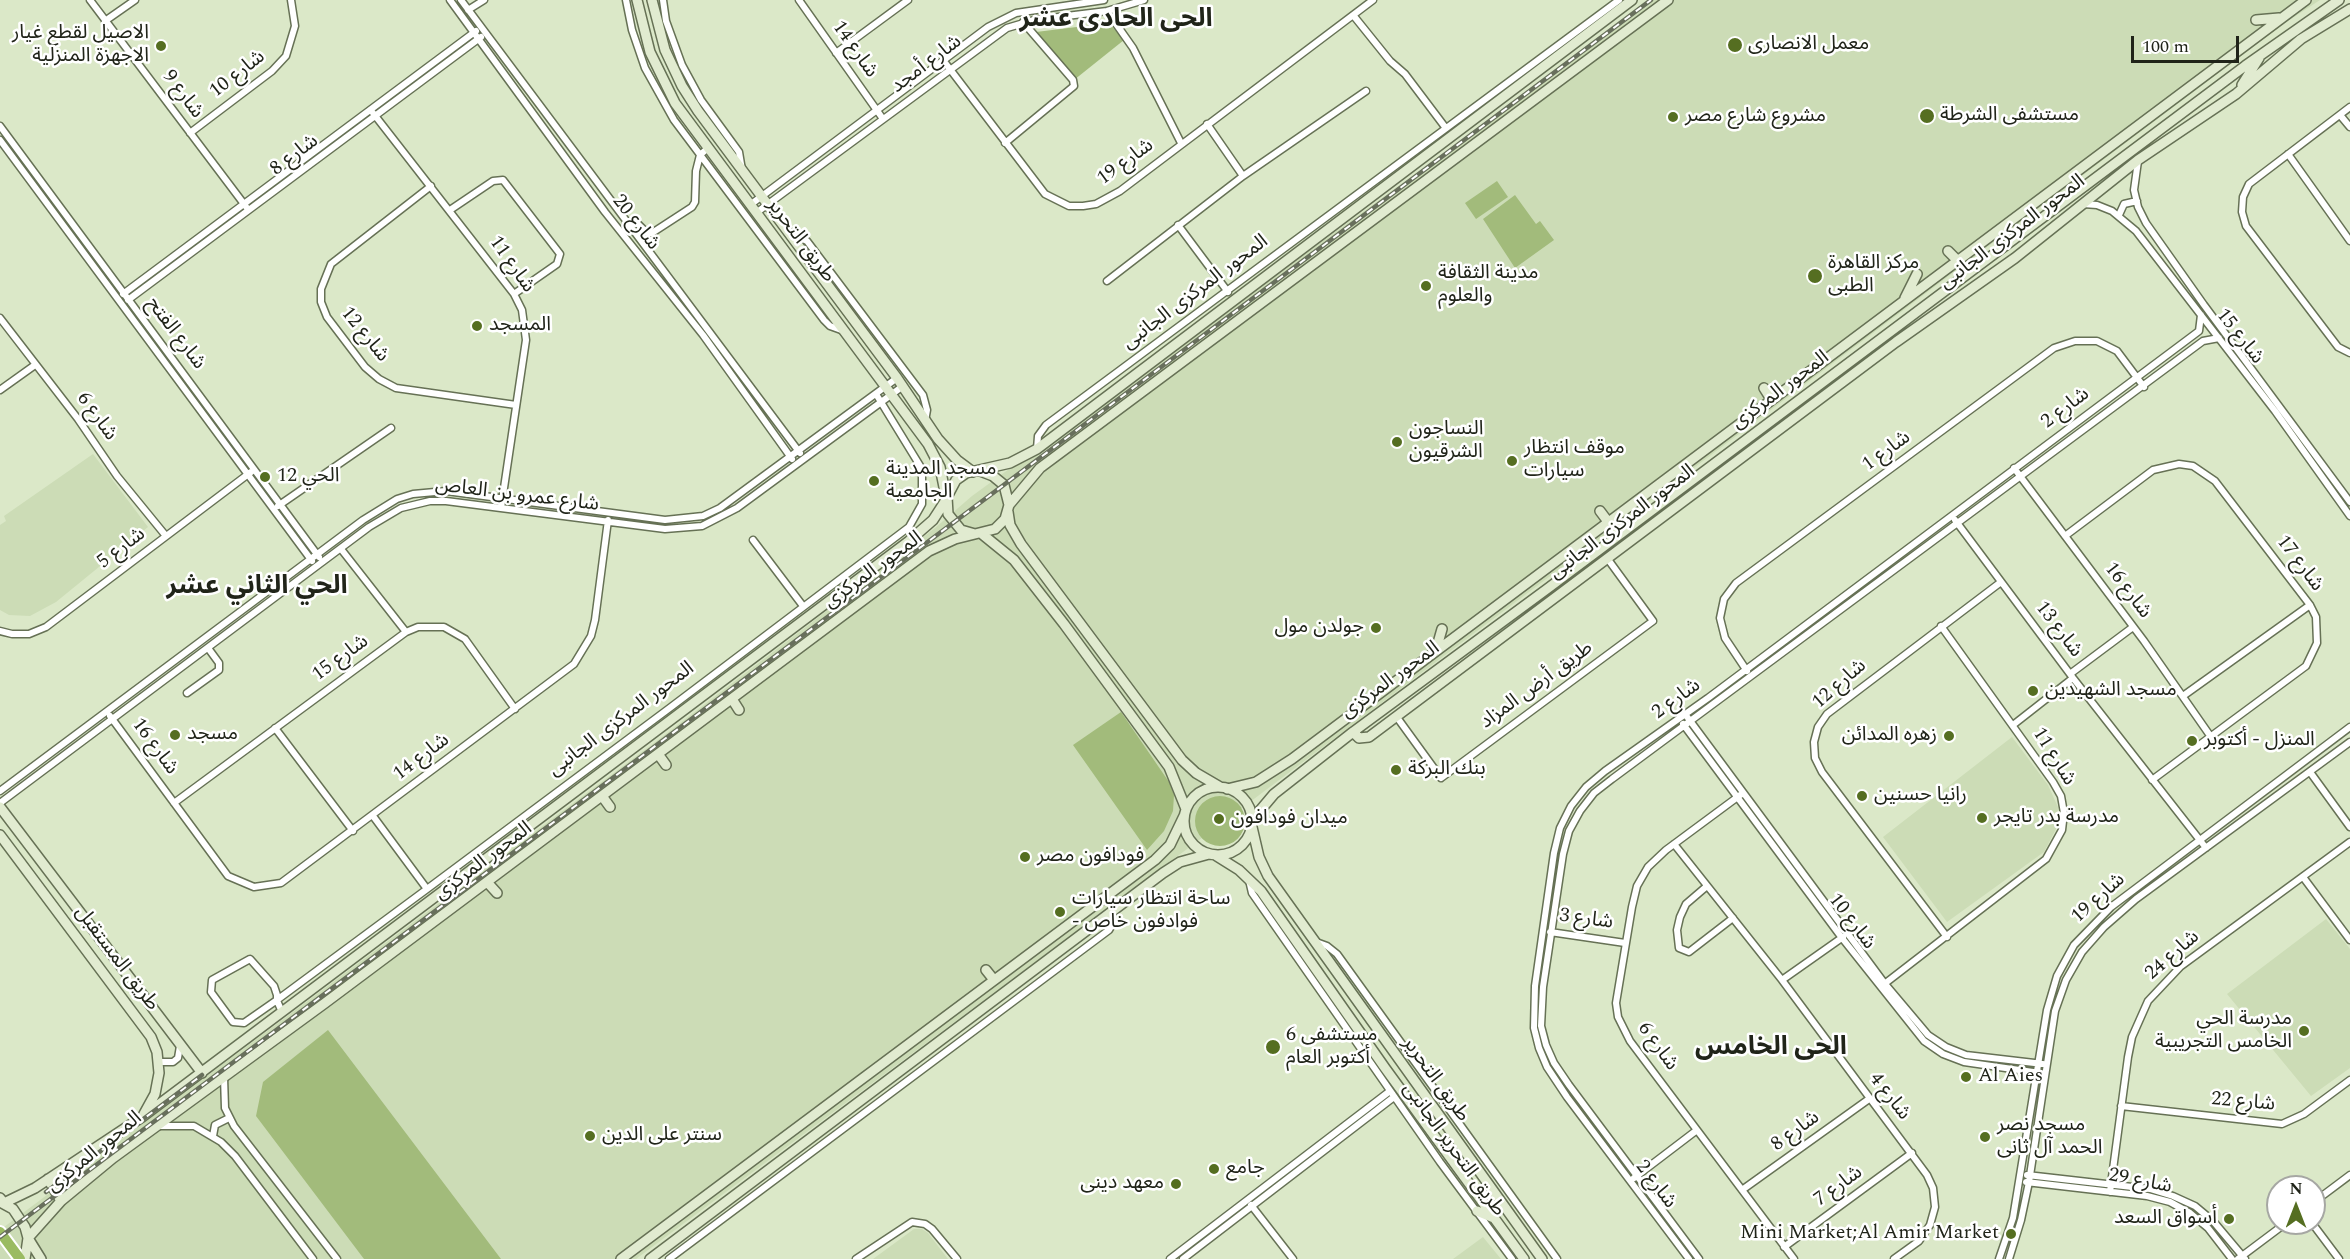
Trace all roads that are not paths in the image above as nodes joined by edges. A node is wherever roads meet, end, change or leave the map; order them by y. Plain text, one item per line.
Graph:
1 (90, 0) edge
2 (135, 0) edge
3 (291, 0) edge
4 (450, 0) edge
5 (461, 0) edge
6 (484, 0) edge
7 (626, 0) edge
8 (637, 0) edge
9 (652, 0) edge
10 (663, 0) edge
11 (799, 0) edge
12 (908, 0) edge
13 (1104, 0) edge
14 (1144, 0) edge
15 (1358, 0) edge
16 (1373, 0) edge
17 (1619, 0) edge
18 (1632, 0) edge
19 (1668, 0) edge
20 (2306, 0) edge
21 (2339, 0) edge
22 (1364, 7) junction
23 (2350, 9) edge
24 (468, 10) junction
25 (1107, 11) junction
26 (1353, 15) junction
27 (2281, 17) junction
28 (2256, 20) dead end
29 (105, 21) junction
30 (1023, 22) junction
31 (483, 30) junction
32 (476, 35) junction
33 (2262, 52) junction
34 (837, 54) junction
35 (943, 60) junction
36 (950, 69) junction
37 (1366, 91) dead end
38 (2236, 94) junction
39 (2350, 107) edge
40 (877, 111) junction
41 (374, 113) junction
42 (2340, 115) junction
43 (882, 119) junction
44 (1207, 124) junction
45 (0, 126) edge
46 (2350, 127) edge
47 (1445, 128) junction
48 (190, 132) junction
49 (0, 140) edge
50 (1005, 143) junction
51 (1181, 143) junction
52 (708, 148) junction
53 (2288, 154) junction
54 (700, 155) junction
55 (2138, 160) junction
56 (742, 170) junction
57 (1243, 176) junction
58 (431, 186) junction
59 (764, 201) junction
60 (2137, 201) junction
61 (2082, 204) junction
62 (750, 205) junction
63 (247, 207) junction
64 (450, 210) junction
65 (756, 213) junction
66 (2120, 215) junction
67 (1324, 219) junction
68 (626, 223) junction
69 (1179, 225) junction
70 (1331, 228) junction
71 (787, 232) junction
72 (2350, 241) edge
73 (1948, 251) dead end
74 (1958, 261) junction
75 (1993, 272) junction
76 (1917, 273) dead end
77 (1967, 273) junction
78 (1107, 281) dead end
79 (1228, 292) junction
80 (514, 294) junction
81 (127, 296) junction
82 (1905, 300) junction
83 (120, 301) junction
84 (2201, 315) junction
85 (0, 318) edge
86 (846, 331) junction
87 (2219, 338) junction
88 (2350, 353) edge
89 (2237, 356) junction
90 (35, 364) junction
91 (2136, 376) junction
92 (900, 382) junction
93 (2144, 387) junction
94 (1764, 388) dead end
95 (0, 390) edge
96 (888, 391) junction
97 (876, 394) junction
98 (1771, 399) junction
99 (882, 401) junction
100 (516, 405) junction
101 (1757, 410) junction
102 (1777, 416) junction
103 (925, 422) junction
104 (391, 428) dead end
105 (1718, 438) junction
106 (1738, 444) junction
107 (1037, 449) junction
108 (798, 451) junction
109 (791, 456) junction
110 (804, 458) junction
111 (796, 464) junction
112 (256, 468) junction
113 (2014, 468) junction
114 (976, 472) junction
115 (249, 473) junction
116 (2020, 477) junction
117 (946, 498) junction
118 (502, 499) junction
119 (2350, 502) edge
120 (281, 504) junction
121 (274, 508) junction
122 (501, 508) junction
123 (1008, 509) junction
124 (1600, 511) dead end
125 (609, 514) junction
126 (1952, 515) junction
127 (2350, 516) edge
128 (1608, 523) junction
129 (1958, 523) junction
130 (608, 524) junction
131 (902, 532) junction
132 (978, 534) junction
133 (1618, 535) junction
134 (166, 536) junction
135 (2065, 536) junction
136 (753, 540) dead end
137 (909, 541) junction
138 (341, 549) junction
139 (318, 554) junction
140 (1607, 558) junction
141 (311, 559) junction
142 (323, 562) junction
143 (316, 567) junction
144 (2001, 582) junction
145 (1543, 592) junction
146 (2310, 605) junction
147 (803, 606) junction
148 (1543, 606) junction
149 (1075, 616) junction
150 (1064, 624) junction
151 (1941, 626) junction
152 (2133, 627) junction
153 (1442, 629) dead end
154 (0, 630) edge
155 (406, 632) junction
156 (208, 648) junction
157 (1436, 650) junction
158 (1746, 670) junction
159 (2071, 676) junction
160 (1750, 678) junction
161 (187, 693) dead end
162 (2183, 696) junction
163 (732, 699) junction
164 (671, 707) junction
165 (515, 710) junction
166 (740, 710) dead end
167 (107, 712) junction
168 (677, 716) junction
169 (1396, 716) junction
170 (1682, 716) junction
171 (112, 719) junction
172 (1688, 724) junction
173 (2013, 725) junction
174 (2350, 727) edge
175 (275, 728) junction
176 (1353, 732) junction
177 (1325, 733) junction
178 (2211, 736) junction
179 (2331, 740) junction
180 (2350, 742) edge
181 (1335, 745) junction
182 (2339, 750) junction
183 (658, 754) junction
184 (666, 765) dead end
185 (2310, 772) junction
186 (2152, 780) junction
187 (1224, 788) junction
188 (0, 791) edge
189 (1740, 795) junction
190 (602, 796) junction
191 (174, 802) junction
192 (0, 805) edge
193 (610, 807) dead end
194 (1185, 813) junction
195 (373, 816) junction
196 (1252, 824) junction
197 (2350, 826) edge
198 (1560, 828) junction
199 (352, 831) junction
200 (1569, 831) junction
201 (0, 835) edge
202 (2199, 840) junction
203 (2350, 842) edge
204 (1674, 844) junction
205 (2206, 848) junction
206 (1212, 855) junction
207 (1265, 871) junction
208 (2303, 877) junction
209 (1249, 879) junction
210 (437, 881) junction
211 (487, 882) junction
212 (1707, 886) junction
213 (427, 889) junction
214 (444, 890) junction
215 (497, 893) dead end
216 (1546, 908) junction
217 (1555, 909) junction
218 (1108, 916) junction
219 (1733, 918) junction
220 (1543, 931) junction
221 (1551, 932) junction
222 (1845, 936) junction
223 (1947, 937) junction
224 (2350, 940) edge
225 (1315, 942) junction
226 (1625, 943) junction
227 (986, 970) dead end
228 (994, 980) junction
229 (1782, 980) junction
230 (1882, 986) junction
231 (277, 1000) junction
232 (282, 1012) junction
233 (180, 1044) junction
234 (159, 1062) junction
235 (1369, 1062) junction
236 (2042, 1064) junction
237 (1550, 1065) junction
238 (1385, 1068) junction
239 (202, 1073) junction
240 (2041, 1073) junction
241 (224, 1077) junction
242 (2350, 1080) edge
243 (1392, 1094) junction
244 (1869, 1099) junction
245 (2121, 1106) junction
246 (820, 1110) junction
247 (142, 1117) junction
248 (230, 1118) junction
249 (830, 1124) junction
250 (156, 1127) junction
251 (794, 1130) junction
252 (1697, 1130) junction
253 (213, 1136) junction
254 (804, 1144) junction
255 (1912, 1153) junction
256 (2350, 1175) edge
257 (1637, 1176) junction
258 (2020, 1177) junction
259 (48, 1179) junction
260 (2030, 1179) junction
261 (1631, 1180) junction
262 (2110, 1188) junction
263 (1742, 1191) junction
264 (2326, 1193) edge
265 (1, 1201) edge
266 (61, 1201) junction
267 (1250, 1203) junction
268 (1477, 1211) junction
269 (1494, 1218) junction
270 (0, 1232) edge
271 (2271, 1235) edge
272 (2321, 1235) edge
273 (28, 1238) junction
274 (1784, 1247) junction
275 (2242, 1258) edge
276 (20, 1259) edge
277 (25, 1259) edge
278 (40, 1259) edge
279 (313, 1259) edge
280 (336, 1259) edge
281 (621, 1259) edge
282 (650, 1259) edge
283 (669, 1259) edge
284 (856, 1259) edge
285 (957, 1259) edge
286 (1170, 1259) edge
287 (1183, 1259) edge
288 (1293, 1259) edge
289 (1512, 1259) edge
290 (1524, 1259) edge
291 (1542, 1259) edge
292 (1557, 1259) edge
293 (1689, 1259) edge
294 (1699, 1259) edge
295 (1794, 1259) edge
296 (1894, 1259) edge
297 (1999, 1259) edge
298 (2009, 1259) edge
299 (2232, 1259) edge
300 (2339, 1259) edge

1 - 29 street, شارع 9
2 - 29 street
3 - 48 street, شارع 10
4 - 32 street, شارع 20
5 - 24 street, شارع 20
6 - 24 street
7 - 54 street
8 - 52 main road, طريق التحرير
9 - 56 main road, طريق التحرير
10 - 56 street
11 - 34 street, شارع 14
12 - 34 street
13 - 35 street, شارع أمجد
14 - 25 street, شارع أمجد
15 - 22 street
16 - 22 street
17 - 47 street, المحور المركزى الجانبى
18 - 70 main road
19 - 123 main road
20 - 27 main road, المحور المركزى
21 - 33 main road, المحور المركزى
22 - 26 street
23 - 38 main road, المحور المركزى الجانبى
24 - 31 street, شارع 20
25 - 30 street, شارع أمجد
25 - 51 street
26 - 44 street, شارع 19
26 - 47 street
27 - 28 main road
27 - 74 main road, المحور المركزى
29 - 48 street, شارع 9
30 - 36 street, شارع أمجد
30 - 50 street
31 - 32 street, شارع 8
31 - 68 street, شارع 20
32 - 41 street, شارع 8
32 - 109 street, شارع 20
33 - 38 main road
33 - 77 main road, المحور المركزى
34 - 40 street, شارع 14
35 - 36 street, شارع 19
35 - 40 street, شارع أمجد
36 - 43 street, شارع أمجد
36 - 50 street, شارع 19
37 - 57 street
38 - 55 main road, المحور المركزى الجانبى
39 - 42 street
40 - 43 street, شارع 14
40 - 59 street, شارع أمجد
41 - 58 street, شارع 11
41 - 63 street, شارع 8
42 - 46 street
42 - 53 street
43 - 59 street, شارع أمجد
44 - 51 street, شارع 19
44 - 57 street
45 - 81 street, شارع الفتح
47 - 67 street, المحور المركزى الجانبى
48 - 63 street, شارع 9
49 - 83 street, شارع الفتح
50 - 51 street, شارع 19
52 - 54 street
52 - 62 main road, طريق التحرير
53 - 72 street
53 - 88 street
54 - 68 street
54 - 86 street
55 - 60 street, شارع 15
55 - 61 main road, المحور المركزى الجانبى
56 - 59 main road, طريق التحرير
57 - 69 street
58 - 64 street, شارع 11
58 - 100 street, شارع 12
59 - 62 street, شارع أمجد
59 - 65 street, شارع أمجد
59 - 71 main road, طريق التحرير
60 - 66 street
60 - 89 street, شارع 15
61 - 66 street, شارع 15
61 - 75 main road, المحور المركزى الجانبى
62 - 65 main road, طريق التحرير
63 - 81 street, شارع 8
64 - 80 street, شارع 11
64 - 80 street
65 - 86 main road, طريق التحرير
66 - 84 street, شارع 15
67 - 70 main road
67 - 79 street, المحور المركزى الجانبى
68 - 108 street, شارع 20
69 - 78 street
69 - 79 street
70 - 107 main road
71 - 92 main road, طريق التحرير
71 - 103 street
73 - 74 main road
74 - 82 main road, المحور المركزى
75 - 77 main road
75 - 140 main road, المحور المركزى الجانبى
76 - 82 main road
77 - 102 main road, المحور المركزى
79 - 107 street, المحور المركزى الجانبى
80 - 100 street, شارع 11
81 - 83 street, شارع 8
81 - 112 street, شارع الفتح
82 - 98 main road, المحور المركزى
83 - 115 street, شارع الفتح
84 - 87 street, شارع 15
84 - 91 street, شارع 2
85 - 90 street, شارع 6
86 - 96 main road, طريق التحرير
87 - 89 street, شارع 15
87 - 93 street, شارع 2
89 - 119 street, شارع 15
89 - 127 street, شارع 15
90 - 95 street
90 - 134 street, شارع 6
91 - 93 street, شارع 1
91 - 113 street, شارع 2
91 - 158 street, شارع 1
92 - 96 street, شارع عمرو بن العاص
92 - 103 main road, طريق التحرير
93 - 116 street, شارع 2
94 - 98 main road
96 - 97 street, شارع عمرو بن العاص
96 - 99 street, شارع عمرو بن العاص
96 - 117 main road, طريق التحرير
97 - 99 street, المحور المركزى الجانبى
97 - 108 street, شارع عمرو بن العاص
98 - 101 main road, المحور المركزى
99 - 110 street, شارع عمرو بن العاص
99 - 131 street, المحور المركزى الجانبى
100 - 118 street, شارع 11
101 - 102 main road
101 - 105 main road, المحور المركزى
102 - 106 main road, المحور المركزى
103 - 114 main road, طريق التحرير
104 - 120 street
105 - 106 main road
105 - 128 main road, المحور المركزى
106 - 133 main road, المحور المركزى
107 - 114 main road
108 - 109 street, شارع عمرو بن العاص
108 - 110 street, شارع 20
109 - 111 street, شارع 20
109 - 125 street, شارع عمرو بن العاص
110 - 111 street, شارع عمرو بن العاص
111 - 130 street, شارع عمرو بن العاص
112 - 115 street, شارع 5
112 - 120 street, شارع الفتح
113 - 116 street, شارع 16
113 - 126 street, شارع 2
114 - 117 main road
114 - 123 main road
115 - 121 street, شارع الفتح
115 - 134 street, شارع 5
116 - 129 street, شارع 2
116 - 135 street, شارع 16
117 - 132 main road
117 - 137 main road, المحور المركزى
118 - 122 street, شارع 11
118 - 125 street, شارع عمرو بن العاص
118 - 139 street, شارع عمرو بن العاص
120 - 121 street
120 - 139 street, شارع الفتح
121 - 141 street, شارع الفتح
122 - 130 street, شارع عمرو بن العاص
122 - 138 street, شارع عمرو بن العاص
123 - 132 main road
123 - 149 main road
124 - 128 main road
125 - 130 street, شارع 14
126 - 129 street, شارع 13
126 - 158 street, شارع 2
128 - 133 main road
128 - 157 main road, المحور المركزى
129 - 144 street, شارع 13
129 - 160 street, شارع 2
130 - 165 street, شارع 14
131 - 137 main road
131 - 147 street, المحور المركزى الجانبى
132 - 150 main road
132 - 163 main road, المحور المركزى
133 - 145 main road, المحور المركزى
134 - 154 street, شارع 5
135 - 146 street, شارع 17
135 - 152 street, شارع 16
136 - 147 street
137 - 168 main road, المحور المركزى
138 - 142 street, شارع عمرو بن العاص
138 - 155 street
139 - 141 street, شارع عمرو بن العاص
139 - 142 street, شارع الفتح
140 - 148 main road, المحور المركزى الجانبى
140 - 169 street, طريق أرض المزاد
141 - 143 street, شارع الفتح
141 - 167 street, شارع عمرو بن العاص
142 - 143 street, شارع عمرو بن العاص
143 - 156 street, شارع عمرو بن العاص
144 - 151 street, شارع 12
144 - 159 street, شارع 13
145 - 148 main road
145 - 176 main road, المحور المركزى
146 - 162 street
146 - 178 street, شارع 17
147 - 164 street, المحور المركزى الجانبى
148 - 169 main road, المحور المركزى الجانبى
149 - 150 main road
149 - 187 main road
150 - 194 main road
151 - 173 street, شارع 11
151 - 223 street, شارع 12
152 - 159 street
152 - 162 street, شارع 16
153 - 157 main road
155 - 165 street, شارع 15
155 - 175 street, شارع 15
156 - 161 street
156 - 171 street, شارع عمرو بن العاص
157 - 177 main road, المحور المركزى
158 - 160 street, شارع 1
158 - 170 street, شارع 2
159 - 173 street
159 - 186 street, شارع 13
160 - 172 street, شارع 2
162 - 178 street, شارع 16
163 - 166 main road
163 - 183 main road, المحور المركزى
164 - 168 main road
164 - 210 street, المحور المركزى الجانبى
165 - 195 street, شارع 14
167 - 171 street, شارع 16
167 - 188 street, شارع عمرو بن العاص
168 - 214 main road, المحور المركزى
169 - 176 main road, المحور المركزى الجانبى
170 - 172 street, شارع 10
170 - 198 street, شارع 2
171 - 191 street, شارع 16
171 - 192 street, شارع عمرو بن العاص
172 - 189 street, شارع 10
172 - 200 street, شارع 2
173 - 223 street, شارع 11
174 - 179 street, شارع 19
175 - 191 street, شارع 15
175 - 199 street
176 - 181 main road, المحور المركزى
177 - 181 main road
177 - 187 main road, المحور المركزى
178 - 186 street, شارع 17
179 - 182 street
179 - 202 street, شارع 19
180 - 182 street, شارع 19
181 - 196 main road, المحور المركزى
182 - 185 street, شارع 19
183 - 184 main road
183 - 190 main road, المحور المركزى
185 - 197 street
185 - 205 street, شارع 19
186 - 202 street, شارع 13
187 - 194 main road
187 - 196 main road
189 - 204 street, شارع 6
189 - 222 street, شارع 10
190 - 193 main road
190 - 211 main road, المحور المركزى
191 - 199 street, شارع 14
192 - 233 main road, طريق المستقبل
194 - 206 main road
194 - 228 main road
195 - 199 street, شارع 14
195 - 213 street
196 - 206 main road
196 - 207 main road, طريق التحرير
198 - 200 street
198 - 216 street, شارع 2
200 - 217 street, شارع 2
201 - 234 main road, طريق المستقبل
202 - 205 street, شارع 13
202 - 236 street, شارع 19
203 - 208 street, شارع 24
204 - 212 street, شارع 4
204 - 226 street, شارع 6
205 - 236 street, شارع 19
206 - 209 main road, طريق التحرير
206 - 218 main road
207 - 209 main road
207 - 225 main road, طريق التحرير
208 - 224 street
208 - 245 street, شارع 24
209 - 235 street, طريق التحرير الجانبى
209 - 238 main road, طريق التحرير
210 - 213 street, المحور المركزى الجانبى
210 - 214 main road
211 - 215 main road
211 - 241 main road, المحور المركزى
212 - 219 street, شارع 4
212 - 219 street
213 - 231 street, المحور المركزى الجانبى
214 - 232 main road, المحور المركزى
216 - 217 street
216 - 220 street, شارع 2
217 - 221 street, شارع 2
218 - 249 main road
218 - 283 street
219 - 229 street, شارع 4
220 - 221 street, شارع 3
220 - 237 street, شارع 2
221 - 226 street, شارع 3
221 - 237 street, شارع 2
222 - 229 street
222 - 230 street, شارع 10
223 - 230 street, شارع 11
225 - 291 main road, طريق التحرير
225 - 292 street, طريق التحرير الجانبى
226 - 252 street, شارع 6
227 - 228 main road
228 - 246 main road
229 - 244 street, شارع 4
230 - 236 street, شارع 10
230 - 240 street, شارع 10
231 - 231 street, المحور المركزى الجانبى
231 - 232 street
232 - 239 main road, المحور المركزى
233 - 234 street
233 - 239 main road, طريق المستقبل
234 - 247 main road, طريق المستقبل
235 - 238 main road
235 - 243 street, طريق التحرير الجانبى
236 - 240 street, شارع 19
237 - 257 street, شارع 2
237 - 261 street, شارع 2
238 - 269 main road, طريق التحرير
239 - 247 main road, المحور المركزى
240 - 258 street, شارع 19
240 - 260 street, شارع 19
241 - 248 street
241 - 250 main road, المحور المركزى
242 - 245 street, شارع 22
243 - 267 street
243 - 268 street, طريق التحرير الجانبى
244 - 255 street, شارع 4
244 - 263 street, شارع 8
245 - 262 street, شارع 24
246 - 249 main road
246 - 251 main road
247 - 259 main road, المحور المركزى
248 - 253 street
248 - 280 street
249 - 254 main road
250 - 253 street
250 - 266 main road, المحور المركزى
251 - 254 main road
251 - 281 main road
252 - 257 street
252 - 263 street, شارع 6
253 - 279 street
254 - 282 main road
255 - 274 street, شارع 7
255 - 296 street, شارع 4
256 - 264 street
257 - 261 street
257 - 294 street, شارع 2
258 - 260 street, شارع 29
258 - 297 street, شارع 19
259 - 265 main road, المحور المركزى
259 - 266 main road
260 - 262 street, شارع 29
260 - 298 street, شارع 19
261 - 293 street, شارع 2
262 - 275 street, شارع 29
262 - 299 street, شارع 29
263 - 274 street, شارع 6
265 - 273 main road, المحور المركزى
266 - 273 main road, المحور المركزى
267 - 286 street
267 - 287 street
267 - 288 street
268 - 269 main road
268 - 289 street, طريق التحرير الجانبى
269 - 290 main road, طريق التحرير
270 - 276 highway
271 - 275 street
272 - 300 street
273 - 277 main road
273 - 278 main road
274 - 295 street, شارع 6
284 - 285 street

